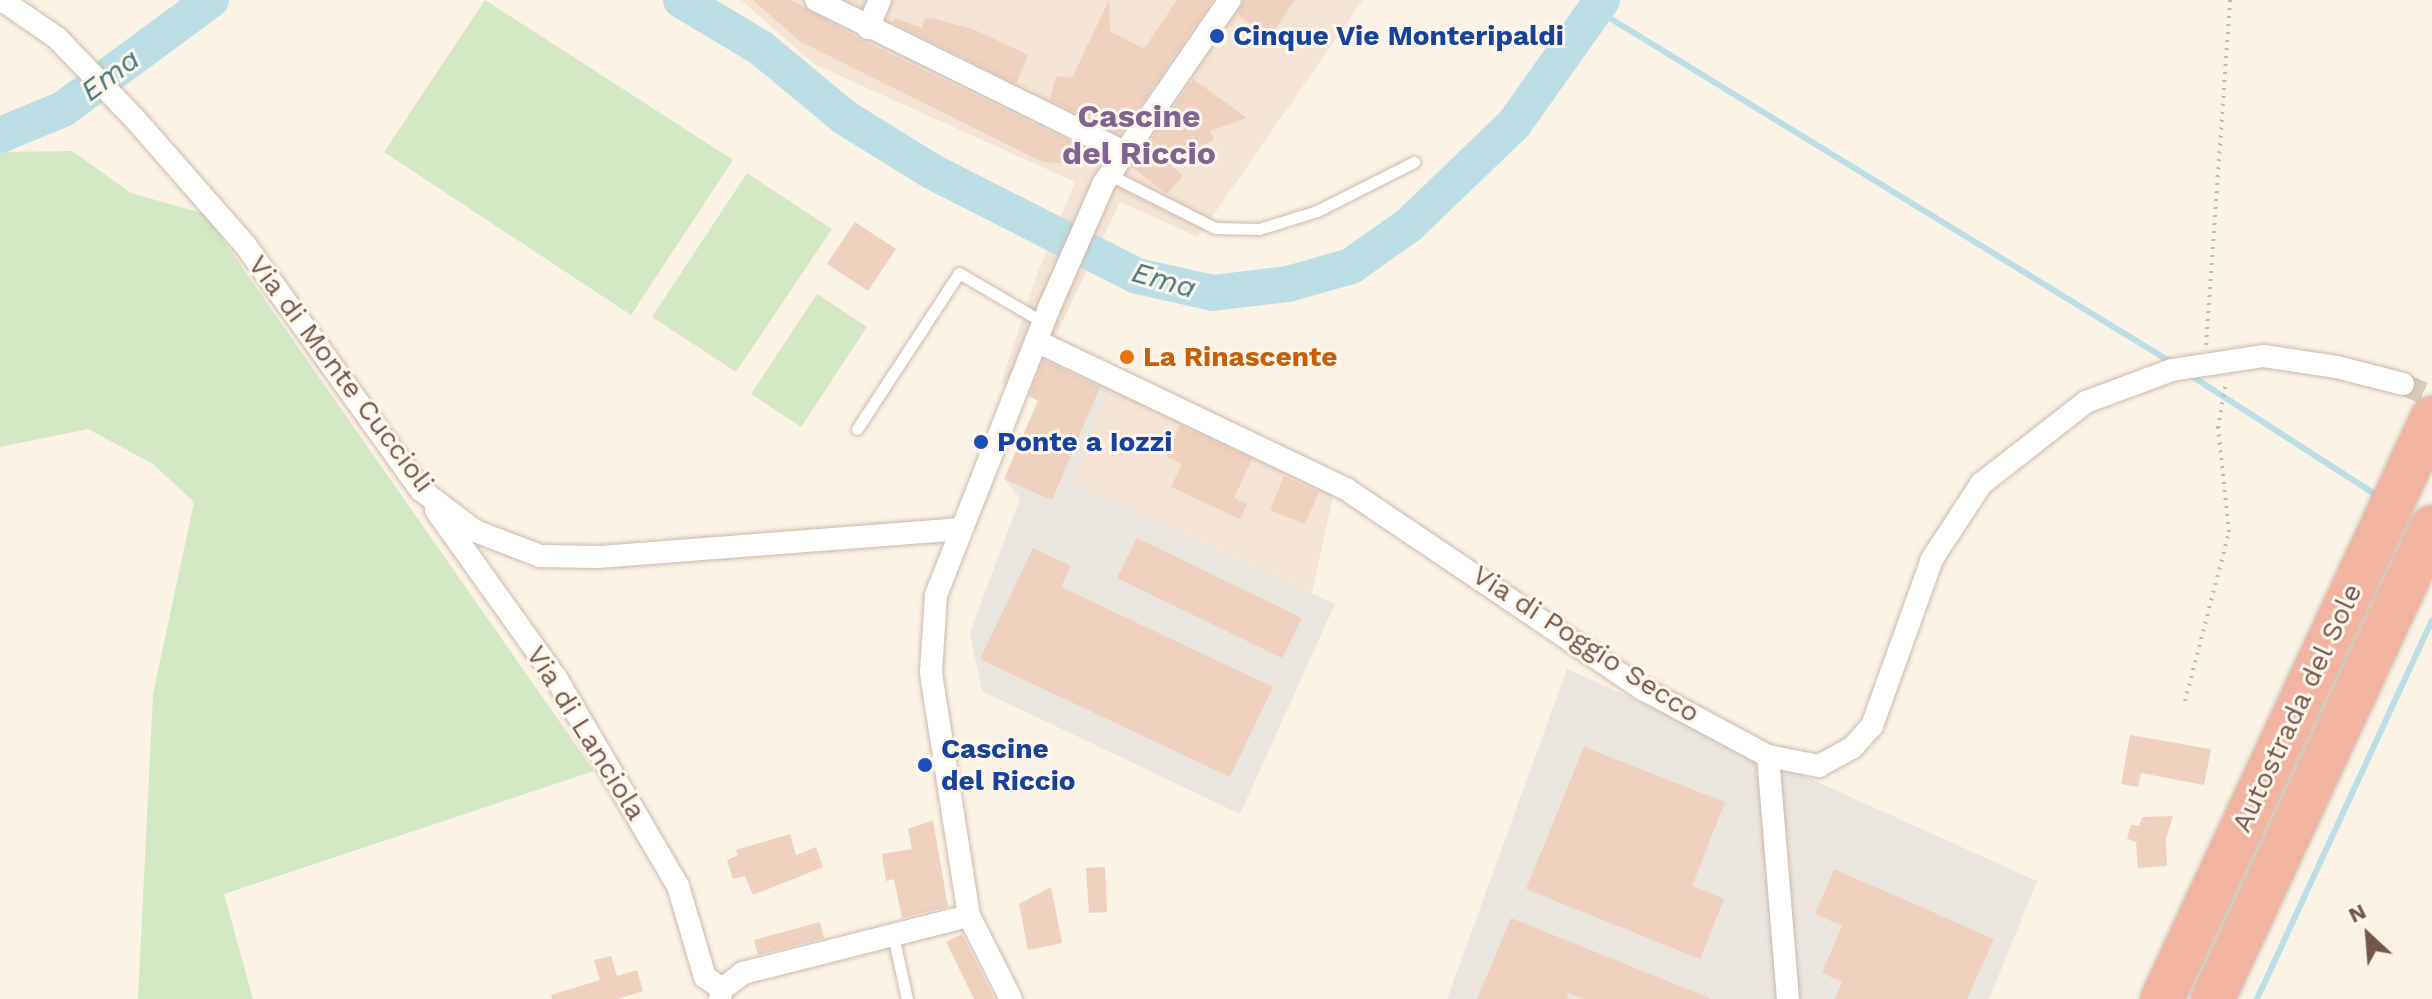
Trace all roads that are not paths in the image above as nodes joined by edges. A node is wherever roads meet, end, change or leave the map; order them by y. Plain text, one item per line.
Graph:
1 (2, 0) edge
2 (816, 0) edge
3 (880, 0) edge
4 (1230, 0) edge
5 (868, 28) junction
6 (1123, 152) junction
7 (1414, 162) dead end
8 (1107, 179) junction
9 (1043, 324) junction
10 (2403, 384) tunnel mouth
11 (2432, 418) edge
12 (857, 429) dead end
13 (421, 490) junction
14 (2432, 527) edge
15 (961, 529) junction
16 (1768, 756) junction
17 (969, 916) junction
18 (893, 935) junction
19 (721, 994) edge
20 (907, 999) edge
21 (1011, 999) edge
22 (1788, 999) edge
23 (2162, 999) edge
24 (2213, 999) edge

1 - 13 street, Via di Monte Cuccioli
2 - 5 street
3 - 5 street
4 - 6 street
5 - 6 street
6 - 8 street
7 - 8 lane
8 - 9 street
9 - 12 lane
9 - 15 street
9 - 16 street, Via di Poggio Secco
10 - 16 street, Via di Poggio Secco
11 - 23 highway, Autostrada del Sole
13 - 15 street, Via di Monte Cuccioli
13 - 19 street, Via di Lanciola
14 - 24 highway, Autostrada del Sole
15 - 17 street
16 - 22 street
17 - 18 street, Via di Lanciola
17 - 21 street
18 - 19 street, Via di Lanciola
18 - 20 lane

